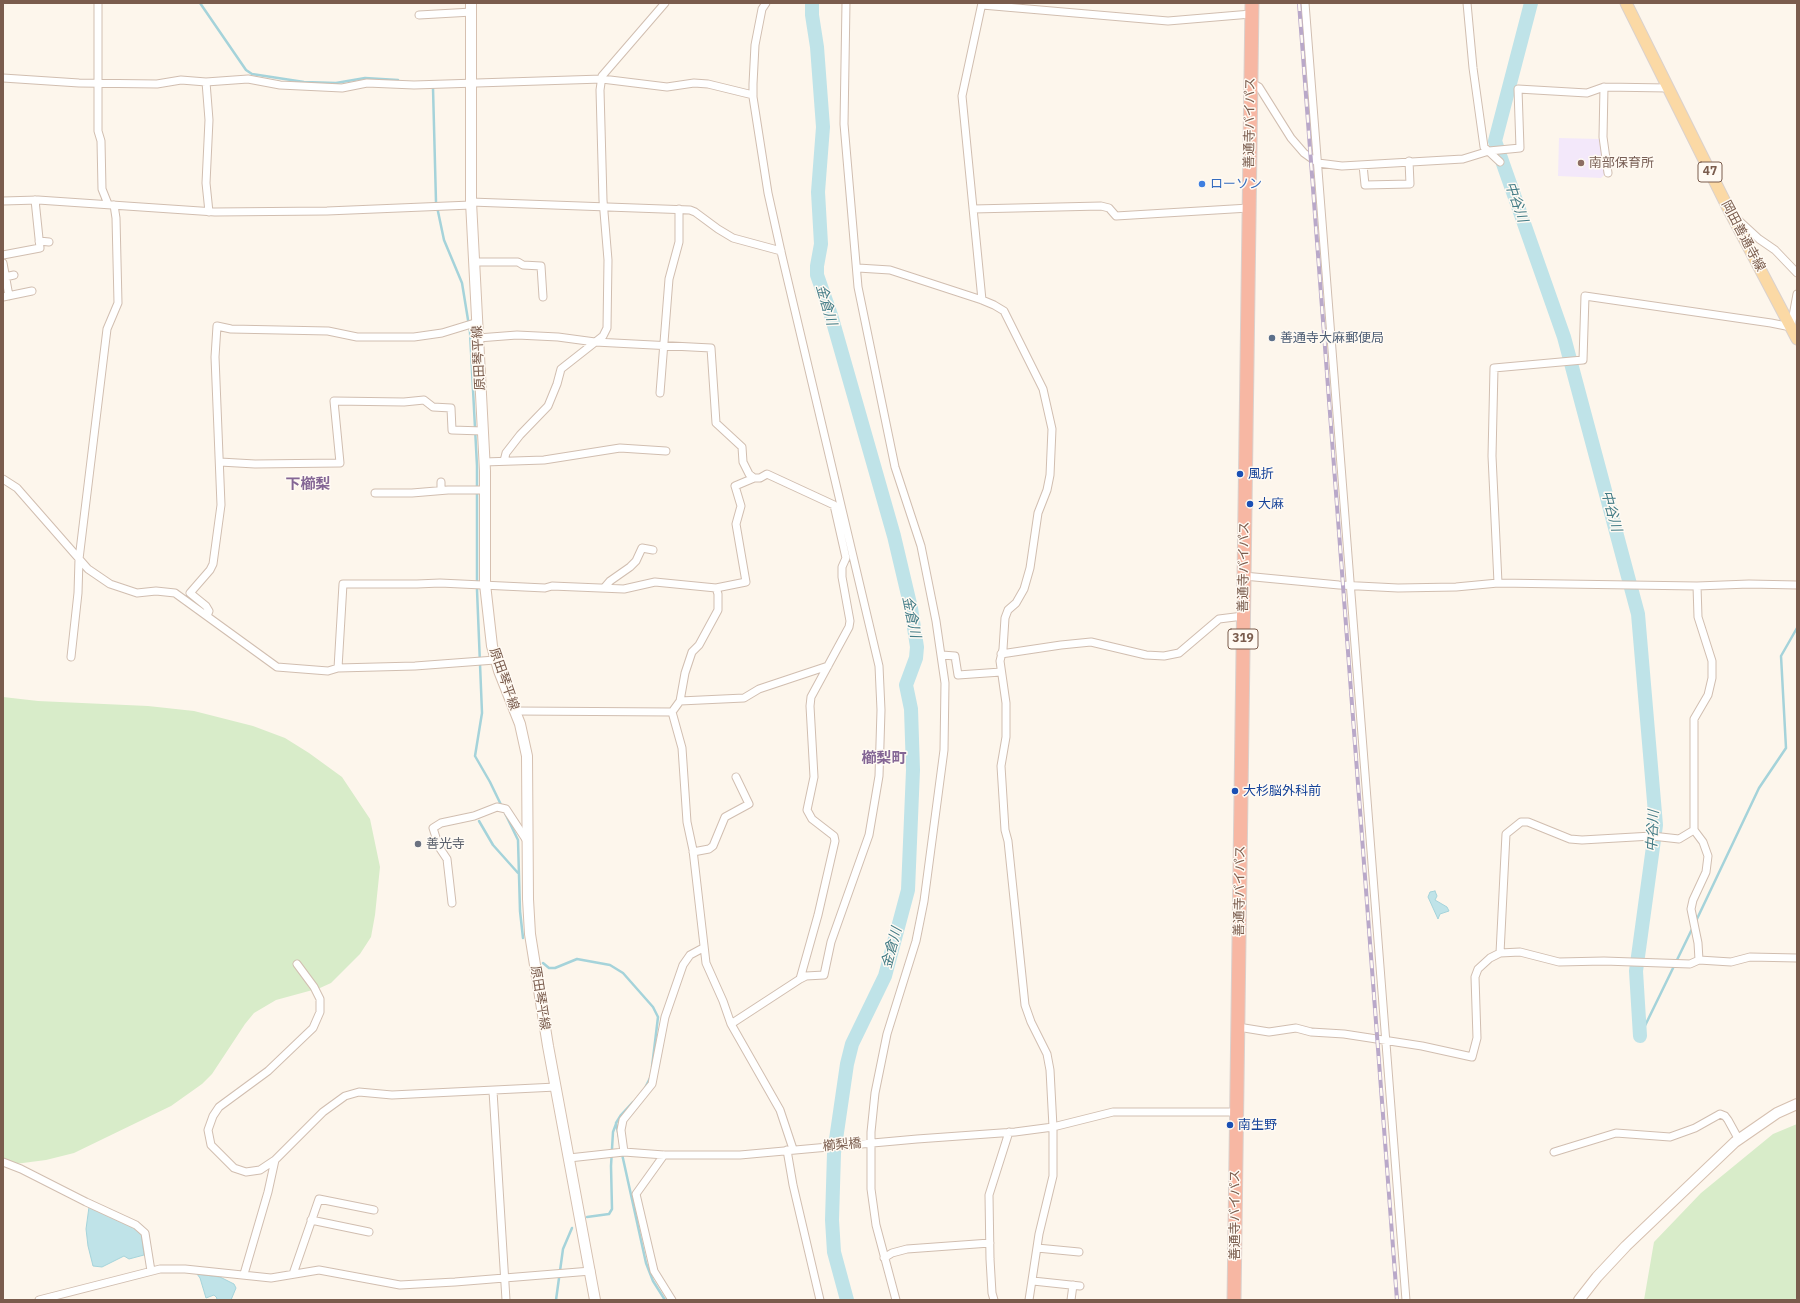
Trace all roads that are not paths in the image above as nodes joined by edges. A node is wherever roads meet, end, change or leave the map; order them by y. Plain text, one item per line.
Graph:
1 (98, 3) edge
2 (665, 3) edge
3 (766, 3) edge
4 (846, 3) edge
5 (1305, 3) edge
6 (1467, 3) edge
7 (1626, 3) edge
8 (982, 4) edge
9 (472, 8) edge
10 (1252, 9) edge
11 (419, 15) dead end
12 (3, 78) edge
13 (602, 79) junction
14 (206, 82) junction
15 (472, 82) junction
16 (1250, 82) junction
17 (97, 83) junction
18 (1604, 88) junction
19 (1668, 88) junction
20 (753, 95) junction
21 (1489, 151) junction
22 (1409, 161) junction
23 (1500, 162) dead end
24 (1318, 163) junction
25 (1363, 166) junction
26 (1608, 173) dead end
27 (35, 200) junction
28 (3, 201) edge
29 (471, 203) junction
30 (111, 205) junction
31 (603, 206) junction
32 (1249, 208) junction
33 (679, 209) junction
34 (973, 209) junction
35 (209, 212) junction
36 (1730, 212) junction
37 (39, 241) junction
38 (49, 242) dead end
39 (781, 251) junction
40 (3, 255) edge
41 (474, 262) junction
42 (3, 263) edge
43 (858, 268) dead end
44 (1797, 273) edge
45 (14, 275) dead end
46 (6, 276) junction
47 (32, 291) dead end
48 (1797, 294) edge
49 (6, 296) edge
50 (543, 297) dead end
51 (982, 300) junction
52 (472, 324) junction
53 (1791, 327) junction
54 (478, 338) junction
55 (1797, 339) edge
56 (595, 342) junction
57 (664, 345) junction
58 (660, 393) dead end
59 (478, 431) junction
60 (666, 451) dead end
61 (504, 461) junction
62 (220, 462) junction
63 (484, 462) junction
64 (754, 478) junction
65 (3, 479) edge
66 (441, 482) dead end
67 (441, 490) junction
68 (480, 490) junction
69 (375, 493) dead end
70 (653, 550) dead end
71 (849, 557) junction
72 (79, 559) junction
73 (1244, 576) junction
74 (1498, 583) junction
75 (480, 584) junction
76 (1351, 585) junction
77 (1797, 585) edge
78 (1698, 586) junction
79 (604, 588) junction
80 (716, 588) junction
81 (207, 616) junction
82 (1243, 616) junction
83 (1001, 654) junction
84 (942, 655) junction
85 (72, 657) dead end
86 (495, 660) junction
87 (828, 666) junction
88 (338, 668) junction
89 (1001, 672) junction
90 (680, 701) junction
91 (515, 711) junction
92 (672, 712) junction
93 (736, 777) dead end
94 (1694, 830) junction
95 (527, 842) junction
96 (693, 852) junction
97 (452, 903) dead end
98 (703, 948) junction
99 (1500, 953) junction
100 (1797, 958) edge
101 (1699, 960) junction
102 (297, 964) dead end
103 (800, 979) junction
104 (731, 1024) junction
105 (1238, 1027) junction
106 (1386, 1040) junction
107 (556, 1087) junction
108 (493, 1091) junction
109 (1797, 1104) edge
110 (1236, 1112) junction
111 (1053, 1127) junction
112 (1009, 1132) junction
113 (1739, 1140) junction
114 (871, 1142) junction
115 (790, 1150) junction
116 (618, 1152) junction
117 (1554, 1152) dead end
118 (664, 1155) junction
119 (569, 1158) junction
120 (275, 1160) junction
121 (3, 1162) edge
122 (374, 1210) dead end
123 (311, 1220) junction
124 (369, 1232) dead end
125 (990, 1243) junction
126 (1037, 1248) junction
127 (1079, 1252) dead end
128 (884, 1258) junction
129 (151, 1271) junction
130 (590, 1271) junction
131 (244, 1274) junction
132 (293, 1274) junction
133 (1234, 1274) junction
134 (504, 1278) junction
135 (1033, 1281) junction
136 (40, 1300) edge
137 (506, 1300) edge
138 (596, 1300) edge
139 (672, 1300) edge
140 (820, 1300) edge
141 (896, 1300) edge
142 (994, 1300) edge
143 (1029, 1300) edge
144 (1071, 1300) edge
145 (1230, 1300) edge
146 (1234, 1300) edge
147 (1406, 1300) edge
148 (1579, 1300) edge

1 - 17 street
2 - 13 street
3 - 20 street
4 - 84 street
5 - 24 street
6 - 21 street
7 - 19 main road, 岡田善通寺線 / 47
8 - 10 street
8 - 34 street
9 - 11 street
9 - 15 main road, 原田琴平線
10 - 16 highway, 善通寺バイパス / 319
12 - 17 street
13 - 15 street
13 - 20 street
13 - 31 street
14 - 15 street
14 - 17 street
14 - 35 street
15 - 29 main road, 原田琴平線
16 - 24 street
16 - 32 highway, 善通寺バイパス / 319
17 - 30 street
18 - 19 street
18 - 21 street
18 - 26 street
19 - 36 main road, 岡田善通寺線 / 47
20 - 39 street
21 - 22 street
21 - 23 street
22 - 25 street
22 - 25 street
24 - 25 street
24 - 76 street
27 - 28 street
27 - 30 street
27 - 37 street
29 - 31 street
29 - 35 street
29 - 41 main road, 原田琴平線
30 - 35 street
30 - 72 street
31 - 33 street
31 - 56 street
32 - 34 street
32 - 73 highway, 善通寺バイパス / 319
33 - 39 street
33 - 57 street
34 - 51 street
36 - 44 street
36 - 53 main road, 岡田善通寺線 / 47
37 - 38 street
37 - 40 street
39 - 71 street
41 - 50 street
41 - 52 main road, 原田琴平線
42 - 46 street
43 - 51 street
45 - 46 street
46 - 49 street
47 - 49 street
48 - 53 street
51 - 83 street
52 - 54 main road, 原田琴平線
52 - 62 street
53 - 55 main road, 岡田善通寺線 / 47
53 - 74 street
54 - 56 street
54 - 59 main road, 原田琴平線
56 - 57 street
56 - 61 street
57 - 58 street
57 - 64 street
59 - 62 street
59 - 63 main road, 原田琴平線
60 - 61 street
61 - 63 street
62 - 81 street
63 - 68 main road, 原田琴平線
64 - 71 street
64 - 80 street
65 - 72 street
66 - 67 street
67 - 68 street
67 - 69 street
68 - 75 main road, 原田琴平線
70 - 79 street
71 - 87 street
71 - 103 street
72 - 81 street
72 - 85 street
73 - 76 street
73 - 82 highway, 善通寺バイパス / 319
74 - 76 street
74 - 78 street
75 - 79 street
75 - 86 main road, 原田琴平線
75 - 88 street
76 - 106 street
77 - 78 street
78 - 94 street
79 - 80 street
80 - 90 street
81 - 88 street
82 - 83 street
82 - 105 highway, 善通寺バイパス / 319
83 - 89 street
84 - 89 street
84 - 114 street
86 - 88 street
86 - 91 main road, 原田琴平線
87 - 90 street
87 - 103 street
89 - 111 street
90 - 92 street
91 - 92 street
91 - 95 main road, 原田琴平線
92 - 96 street
93 - 96 street
94 - 99 street
94 - 101 street
95 - 97 street
95 - 107 main road, 原田琴平線
96 - 98 street
98 - 104 street
98 - 116 street
99 - 101 street
99 - 106 street
100 - 101 street
102 - 120 street
103 - 104 street
104 - 115 street
105 - 106 street
105 - 110 highway, 善通寺バイパス / 319
106 - 147 street
107 - 108 street
107 - 119 main road, 原田琴平線
108 - 120 street
108 - 134 street
109 - 113 main road
110 - 111 street, 櫛梨橋
110 - 133 highway, 善通寺バイパス / 319
111 - 112 street, 櫛梨橋
111 - 126 street
112 - 114 street, 櫛梨橋
112 - 125 street
113 - 117 street
113 - 148 main road
114 - 115 street, 櫛梨橋
114 - 128 street
115 - 118 street, 櫛梨橋
115 - 140 street
116 - 118 street, 櫛梨橋
116 - 119 street, 櫛梨橋
118 - 139 street
119 - 130 main road, 原田琴平線
120 - 131 street
121 - 129 street
122 - 123 street
123 - 124 street
123 - 132 street
125 - 128 street
125 - 142 street
126 - 127 street
126 - 135 street
128 - 141 street
129 - 131 street
129 - 136 street
130 - 134 street
130 - 138 main road, 原田琴平線
131 - 132 street
132 - 134 street
133 - 145 highway, 善通寺バイパス / 319
133 - 146 highway, 善通寺バイパス / 319
134 - 137 street
135 - 143 street
135 - 144 street

